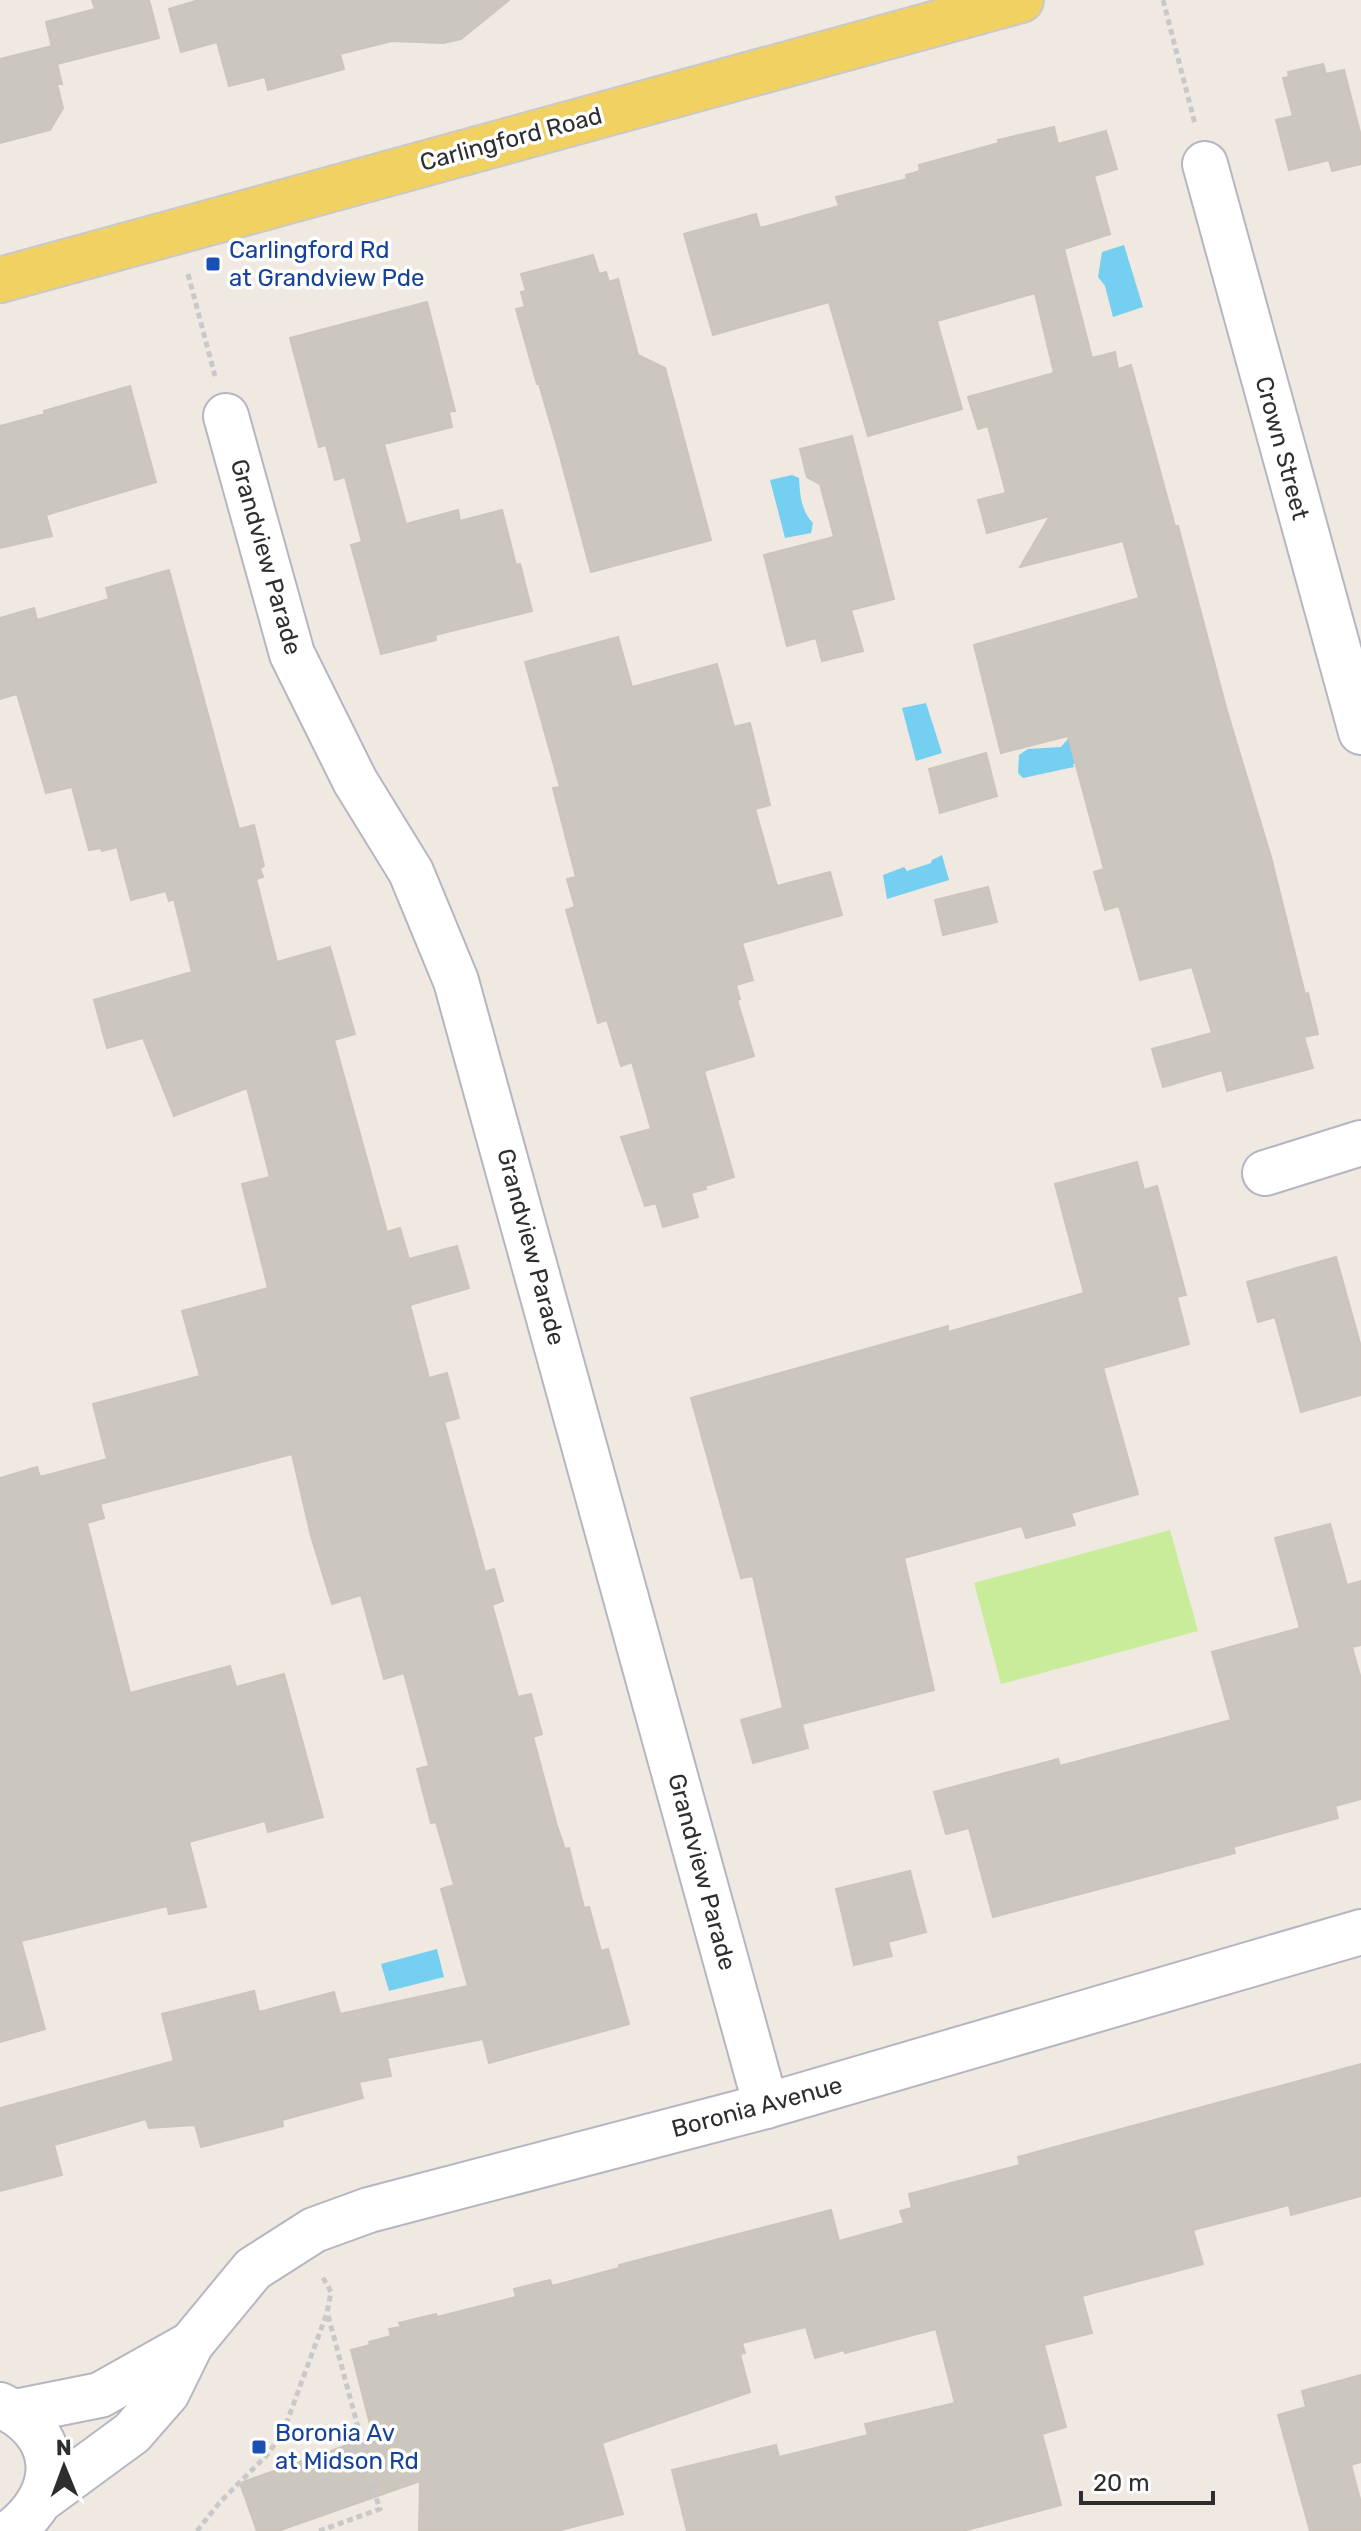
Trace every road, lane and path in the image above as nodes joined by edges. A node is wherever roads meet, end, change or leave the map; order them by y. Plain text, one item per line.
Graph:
1 (1021, 0) edge
2 (1163, 0) edge
3 (1205, 164) joint
4 (177, 232) junction
5 (0, 280) edge
6 (226, 416) joint
7 (1361, 732) edge
8 (1361, 1143) edge
9 (1265, 1173) dead end
10 (1361, 1932) edge
11 (766, 2106) junction
12 (301, 2238) junction
13 (327, 2313) junction
14 (191, 2344) junction
15 (8, 2409) edge
16 (42, 2499) junction
17 (12, 2531) edge
18 (197, 2531) edge
19 (319, 2531) edge

1 - 4 main road, Carlingford Road
2 - 3 path
3 - 7 street, Crown Street
4 - 5 main road, Carlingford Road
4 - 6 path
6 - 11 street, Grandview Parade
8 - 9 street
10 - 11 street, Boronia Avenue
11 - 12 street, Boronia Avenue
12 - 13 path
12 - 14 street, Boronia Avenue
13 - 18 path
13 - 19 path
14 - 15 street, Boronia Avenue
14 - 16 street, Boronia Avenue
15 - 16 street
16 - 17 street, Boronia Avenue

